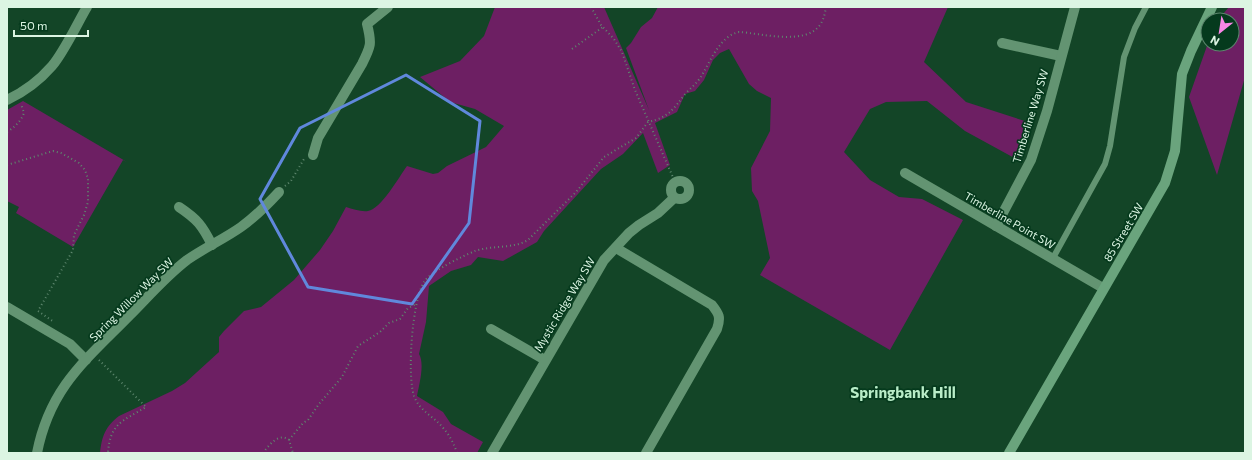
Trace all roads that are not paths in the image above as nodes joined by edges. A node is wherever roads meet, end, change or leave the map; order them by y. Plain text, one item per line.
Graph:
1 (87, 7) edge
2 (388, 7) edge
3 (1074, 7) edge
4 (1146, 7) edge
5 (1212, 7) edge
6 (1002, 43) dead end
7 (1060, 56) junction
8 (7, 100) edge
9 (314, 152) road end
10 (905, 173) dead end
11 (279, 192) road end
12 (674, 198) junction
13 (179, 207) dead end
14 (996, 226) junction
15 (212, 245) junction
16 (616, 248) junction
17 (1053, 258) junction
18 (1103, 288) junction
19 (7, 307) edge
20 (492, 329) dead end
21 (86, 360) junction
22 (545, 360) junction
23 (37, 453) edge
24 (492, 453) edge
25 (646, 453) edge
26 (1009, 453) edge

1 - 8 street
2 - 9 street
3 - 7 street, Timberline Way SW
4 - 17 lane
5 - 18 street, 85 Street SW
6 - 7 street
7 - 14 street, Timberline Way SW
10 - 14 street, Timberline Point SW
11 - 15 street, Spring Willow Way SW
12 - 12 street
12 - 16 street, Mystic Ridge Way SW
13 - 15 street
14 - 17 street, Timberline Point SW
15 - 21 street, Spring Willow Way SW
16 - 22 street, Mystic Ridge Way SW
16 - 25 street
17 - 18 street, Timberline Point SW
18 - 26 street, 85 Street SW
19 - 21 street
20 - 22 street
21 - 23 street, Spring Willow Way SW
22 - 24 street, Mystic Ridge Way SW

